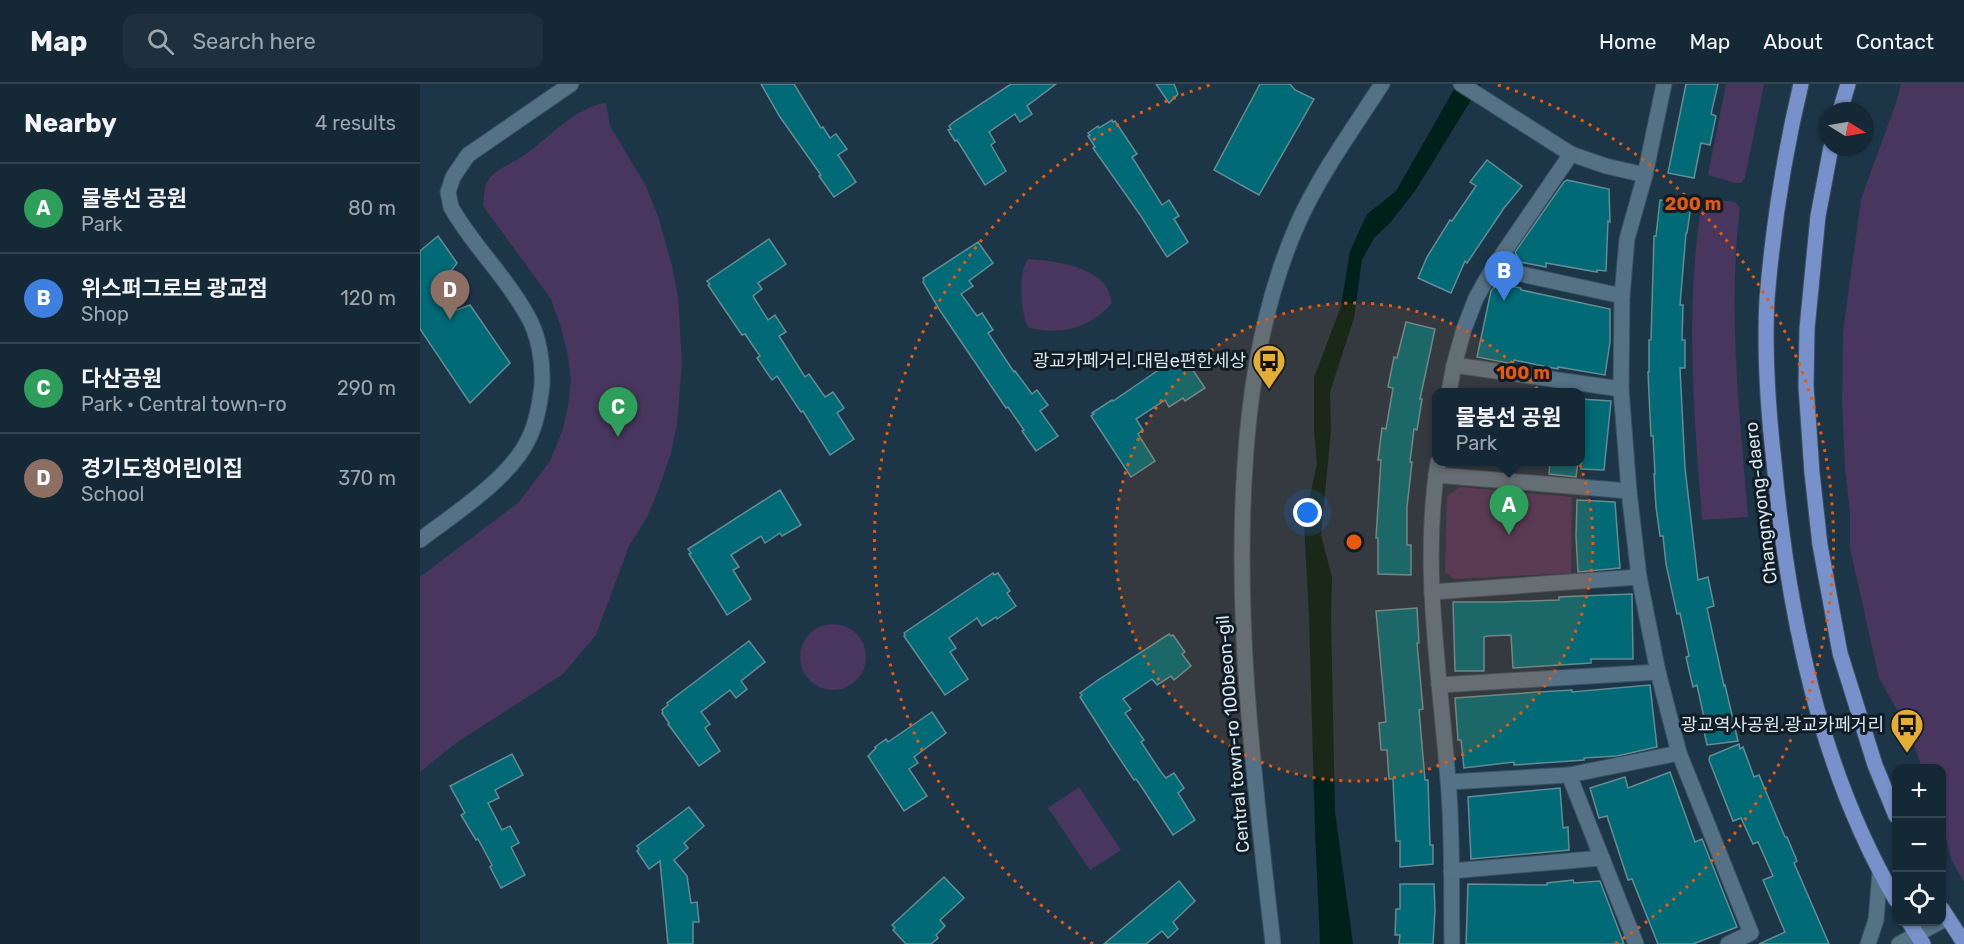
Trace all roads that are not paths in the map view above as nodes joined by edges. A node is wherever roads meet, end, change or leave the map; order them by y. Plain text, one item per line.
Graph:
1 (571, 84) edge
2 (1382, 84) edge
3 (1461, 84) edge
4 (1664, 84) edge
5 (1801, 84) edge
6 (1848, 84) edge
7 (1843, 102) edge
8 (1571, 154) junction
9 (1829, 156) edge
10 (1645, 175) junction
11 (1493, 268) junction
12 (1622, 296) junction
13 (1454, 365) junction
14 (1450, 388) edge
15 (1621, 389) junction
16 (1437, 468) edge
17 (1629, 491) junction
18 (420, 540) edge
19 (1639, 578) junction
20 (1432, 592) junction
21 (1658, 672) junction
22 (1439, 685) junction
23 (1679, 753) junction
24 (1569, 775) junction
25 (1449, 782) junction
26 (1892, 806) edge
27 (1602, 858) junction
28 (1450, 871) junction
29 (1880, 872) junction
30 (1892, 893) edge
31 (1946, 917) edge
32 (1912, 926) edge
33 (1933, 926) edge
34 (1920, 940) edge
35 (1964, 943) edge
36 (1273, 944) edge
37 (1452, 944) edge
38 (1636, 944) edge
39 (1728, 944) edge
40 (1868, 944) edge
41 (1899, 944) edge

1 - 18 street
2 - 36 street, Central town-ro 100beon-gil
3 - 8 street
4 - 10 street
5 - 29 main road, Changnyong-daero
6 - 7 main road
8 - 10 street
8 - 11 street
9 - 26 main road
10 - 12 street
11 - 12 street
11 - 13 street
12 - 15 street
13 - 14 street
13 - 15 street
15 - 17 street
16 - 17 street
16 - 20 street
17 - 19 street
19 - 20 street
19 - 21 street
20 - 22 street
21 - 22 street
21 - 23 street
22 - 25 street
23 - 24 street
23 - 39 street
24 - 25 street
24 - 27 street
25 - 28 street
27 - 28 street
27 - 38 street
28 - 37 street
29 - 30 main road, Changnyong-daero
29 - 40 street
31 - 35 main road
32 - 34 main road
33 - 34 street
34 - 41 street

